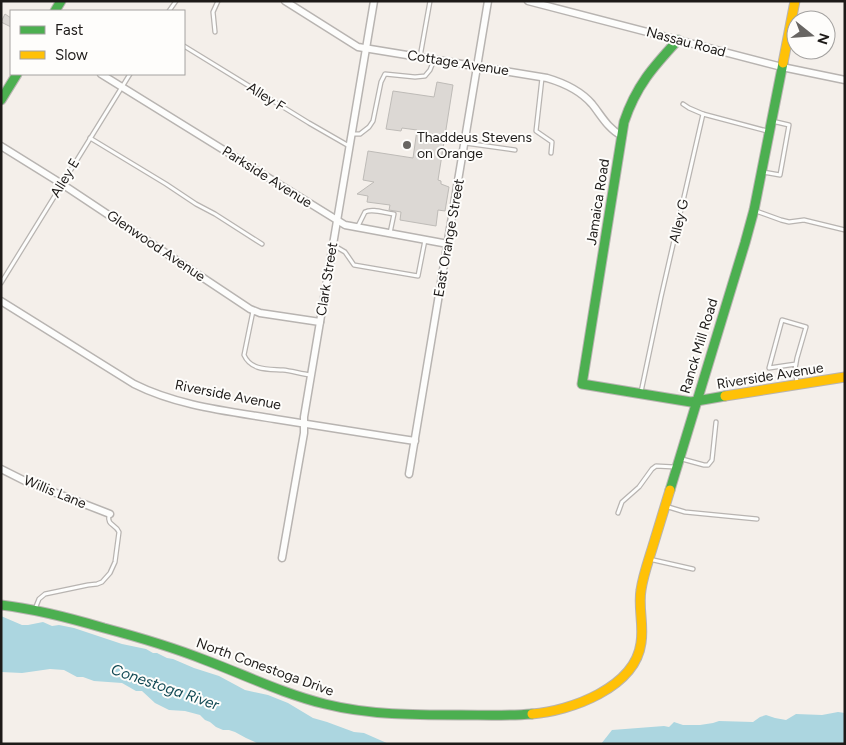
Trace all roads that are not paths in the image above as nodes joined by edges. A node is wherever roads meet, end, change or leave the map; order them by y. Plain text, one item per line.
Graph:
1 (218, 1) edge
2 (285, 1) edge
3 (374, 1) edge
4 (430, 1) edge
5 (488, 1) edge
6 (528, 1) edge
7 (795, 1) edge
8 (215, 32) dead end
9 (678, 40) junction
10 (185, 47) edge
11 (366, 48) junction
12 (420, 57) junction
13 (434, 59) junction
14 (477, 66) junction
15 (782, 67) junction
16 (16, 75) edge
17 (103, 75) edge
18 (129, 75) edge
19 (543, 77) junction
20 (845, 80) edge
21 (122, 87) junction
22 (1, 100) edge
23 (683, 104) dead end
24 (703, 114) junction
25 (772, 121) junction
26 (769, 132) junction
27 (351, 134) junction
28 (622, 136) junction
29 (90, 138) junction
30 (465, 143) junction
31 (1, 146) edge
32 (349, 146) junction
33 (515, 150) dead end
34 (551, 153) dead end
35 (761, 172) junction
36 (62, 184) junction
37 (754, 210) junction
38 (337, 220) junction
39 (358, 228) junction
40 (845, 230) edge
41 (390, 234) junction
42 (425, 240) junction
43 (262, 244) dead end
44 (448, 244) junction
45 (333, 245) junction
46 (1, 283) edge
47 (1, 301) edge
48 (253, 310) junction
49 (320, 322) junction
50 (796, 364) junction
51 (311, 376) junction
52 (845, 377) edge
53 (582, 384) joint
54 (797, 386) junction
55 (641, 395) junction
56 (696, 402) junction
57 (716, 422) dead end
58 (304, 424) junction
59 (414, 441) junction
60 (677, 463) junction
61 (1, 469) edge
62 (409, 474) dead end
63 (664, 506) junction
64 (618, 513) dead end
65 (110, 514) joint
66 (756, 519) dead end
67 (282, 558) dead end
68 (648, 558) junction
69 (693, 569) dead end
70 (1, 605) edge
71 (34, 610) junction
72 (610, 686) joint

1 - 8 lane
2 - 11 street, Cottage Avenue
3 - 11 street, Clark Street
4 - 12 lane
5 - 14 street, East Orange Street
6 - 9 street, Nassau Road
7 - 15 street, Ranck Mill Road
9 - 15 street, Nassau Road
9 - 28 street, Jamaica Road
10 - 32 lane, Alley F
11 - 12 street, Cottage Avenue
11 - 27 street, Clark Street
12 - 13 street, Cottage Avenue
13 - 14 street, Cottage Avenue
13 - 27 lane
14 - 19 street, Cottage Avenue
14 - 30 street, East Orange Street
15 - 20 street, Nassau Road
15 - 25 street, Ranck Mill Road
16 - 22 street
17 - 21 street, Parkside Avenue
18 - 21 lane, Alley E
19 - 28 street, Cottage Avenue
19 - 34 lane
21 - 29 lane, Alley E
21 - 38 street, Parkside Avenue
23 - 24 lane
24 - 26 lane
24 - 55 lane, Alley G
25 - 26 street, Ranck Mill Road
25 - 35 lane
26 - 35 street, Ranck Mill Road
27 - 32 street, Clark Street
28 - 53 street, Jamaica Road
29 - 36 lane, Alley E
29 - 43 lane
30 - 33 lane
30 - 44 street, East Orange Street
31 - 36 street, Glenwood Avenue
32 - 38 street, Clark Street
35 - 37 street, Ranck Mill Road
36 - 46 lane, Alley E
36 - 48 street, Glenwood Avenue
37 - 40 lane
37 - 56 street, Ranck Mill Road
38 - 39 street, Parkside Avenue
38 - 45 street, Clark Street
39 - 41 street, Parkside Avenue
39 - 41 lane
41 - 42 street, Parkside Avenue
42 - 44 street, Parkside Avenue
42 - 45 lane
44 - 59 street, East Orange Street
45 - 49 street, Clark Street
47 - 58 street, Riverside Avenue
48 - 49 street, Glenwood Avenue
48 - 51 lane
49 - 51 street, Clark Street
50 - 50 lane
50 - 54 lane
51 - 58 street, Clark Street
52 - 54 street, Riverside Avenue
53 - 55 street, Riverside Avenue
54 - 56 street, Riverside Avenue
55 - 56 street, Riverside Avenue
56 - 60 street, Ranck Mill Road
57 - 60 lane
58 - 59 street, Riverside Avenue
58 - 67 street, Clark Street
59 - 62 street, East Orange Street
60 - 63 street, Ranck Mill Road
60 - 64 lane
61 - 65 street, Willis Lane
63 - 66 lane
63 - 68 street, Ranck Mill Road
65 - 71 lane
68 - 69 lane
68 - 72 street, Ranck Mill Road
70 - 71 street, North Conestoga Drive
71 - 72 street, North Conestoga Drive

